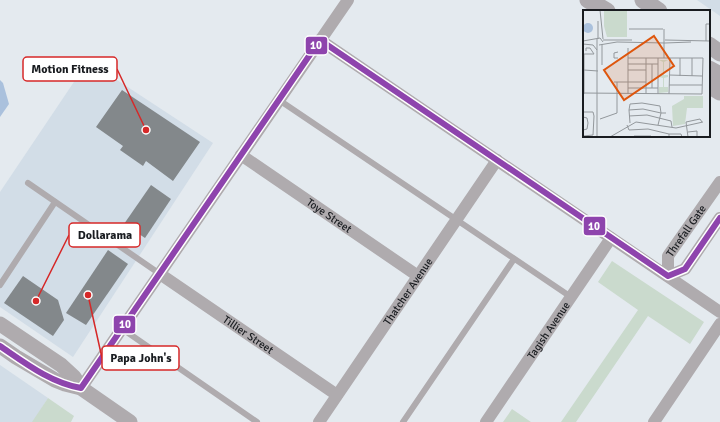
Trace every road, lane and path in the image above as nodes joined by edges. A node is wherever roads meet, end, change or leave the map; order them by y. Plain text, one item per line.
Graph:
1 (348, 0) edge
2 (584, 0) edge
3 (588, 0) edge
4 (643, 0) edge
5 (599, 10) edge
6 (605, 10) edge
7 (658, 10) edge
8 (320, 40) junction
9 (710, 46) edge
10 (720, 53) edge
11 (710, 70) edge
12 (720, 75) edge
13 (710, 86) edge
14 (720, 92) edge
15 (279, 100) junction
16 (241, 155) junction
17 (497, 160) junction
18 (720, 182) edge
19 (28, 183) dead end
20 (55, 202) junction
21 (720, 218) edge
22 (457, 220) junction
23 (611, 238) junction
24 (514, 259) junction
25 (160, 274) junction
26 (418, 276) junction
27 (668, 276) junction
28 (0, 285) edge
29 (571, 297) junction
30 (720, 312) edge
31 (0, 324) edge
32 (720, 324) edge
33 (122, 328) junction
34 (0, 346) edge
35 (81, 388) junction
36 (337, 395) junction
37 (130, 422) edge
38 (257, 422) edge
39 (319, 422) edge
40 (403, 422) edge
41 (486, 422) edge
42 (654, 422) edge

1 - 8 street
2 - 5 main road
3 - 6 main road
4 - 7 main road
8 - 15 street
8 - 17 street
9 - 10 main road
11 - 12 main road
13 - 14 main road
15 - 16 street
15 - 22 lane
16 - 25 street
16 - 26 street, Toye Street
17 - 22 street, Thatcher Avenue
17 - 23 street
18 - 27 street, Threfall Gate
19 - 20 lane
20 - 25 lane
20 - 28 lane
21 - 27 street, Threfall Gate
22 - 24 lane
22 - 26 street, Thatcher Avenue
23 - 27 street
23 - 29 street, Tagish Avenue
24 - 29 lane
24 - 40 lane
25 - 33 street
25 - 36 street, Tillier Street
26 - 36 street, Thatcher Avenue
27 - 30 street
29 - 41 street, Tagish Avenue
31 - 35 street
32 - 42 street
33 - 35 street
33 - 38 lane
34 - 35 street
35 - 37 street
36 - 39 street, Thatcher Avenue

